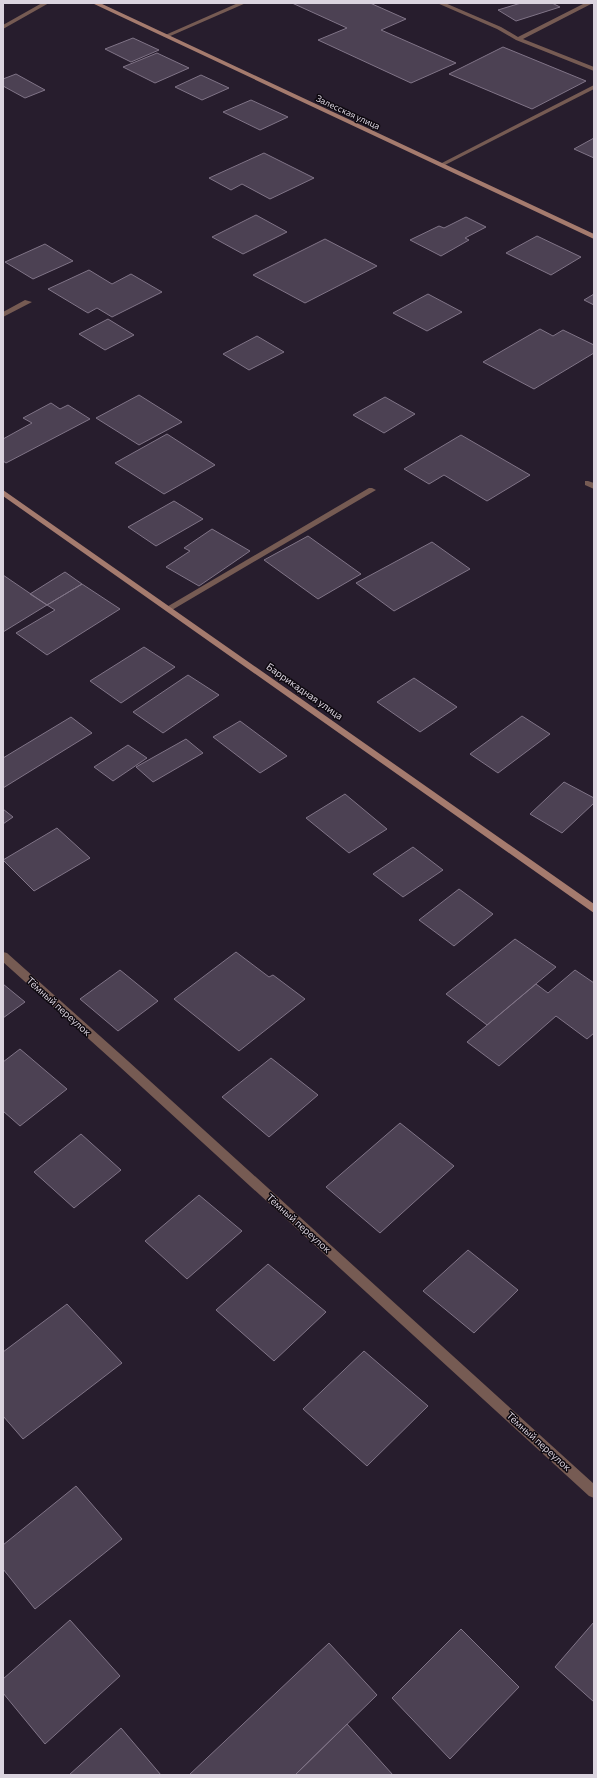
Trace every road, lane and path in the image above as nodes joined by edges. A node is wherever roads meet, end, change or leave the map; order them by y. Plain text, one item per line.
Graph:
1 (46, 3) edge
2 (95, 3) edge
3 (243, 3) edge
4 (440, 3) edge
5 (590, 3) edge
6 (3, 27) edge
7 (166, 36) junction
8 (518, 39) junction
9 (594, 69) edge
10 (594, 87) edge
11 (441, 165) junction
12 (594, 237) edge
13 (28, 302) dead end
14 (3, 315) edge
15 (372, 490) dead end
16 (3, 492) edge
17 (169, 608) junction
18 (594, 909) edge
19 (3, 956) edge
20 (594, 1492) edge

1 - 6 street
2 - 7 main road, Залесская улица
3 - 7 street
4 - 8 street
5 - 8 street
7 - 11 main road, Залесская улица
8 - 9 street
10 - 11 street
11 - 12 main road, Залесская улица
13 - 14 street
15 - 17 street
16 - 17 main road, Баррикадная улица
17 - 18 main road, Баррикадная улица
19 - 20 street, Тёмный переулок

